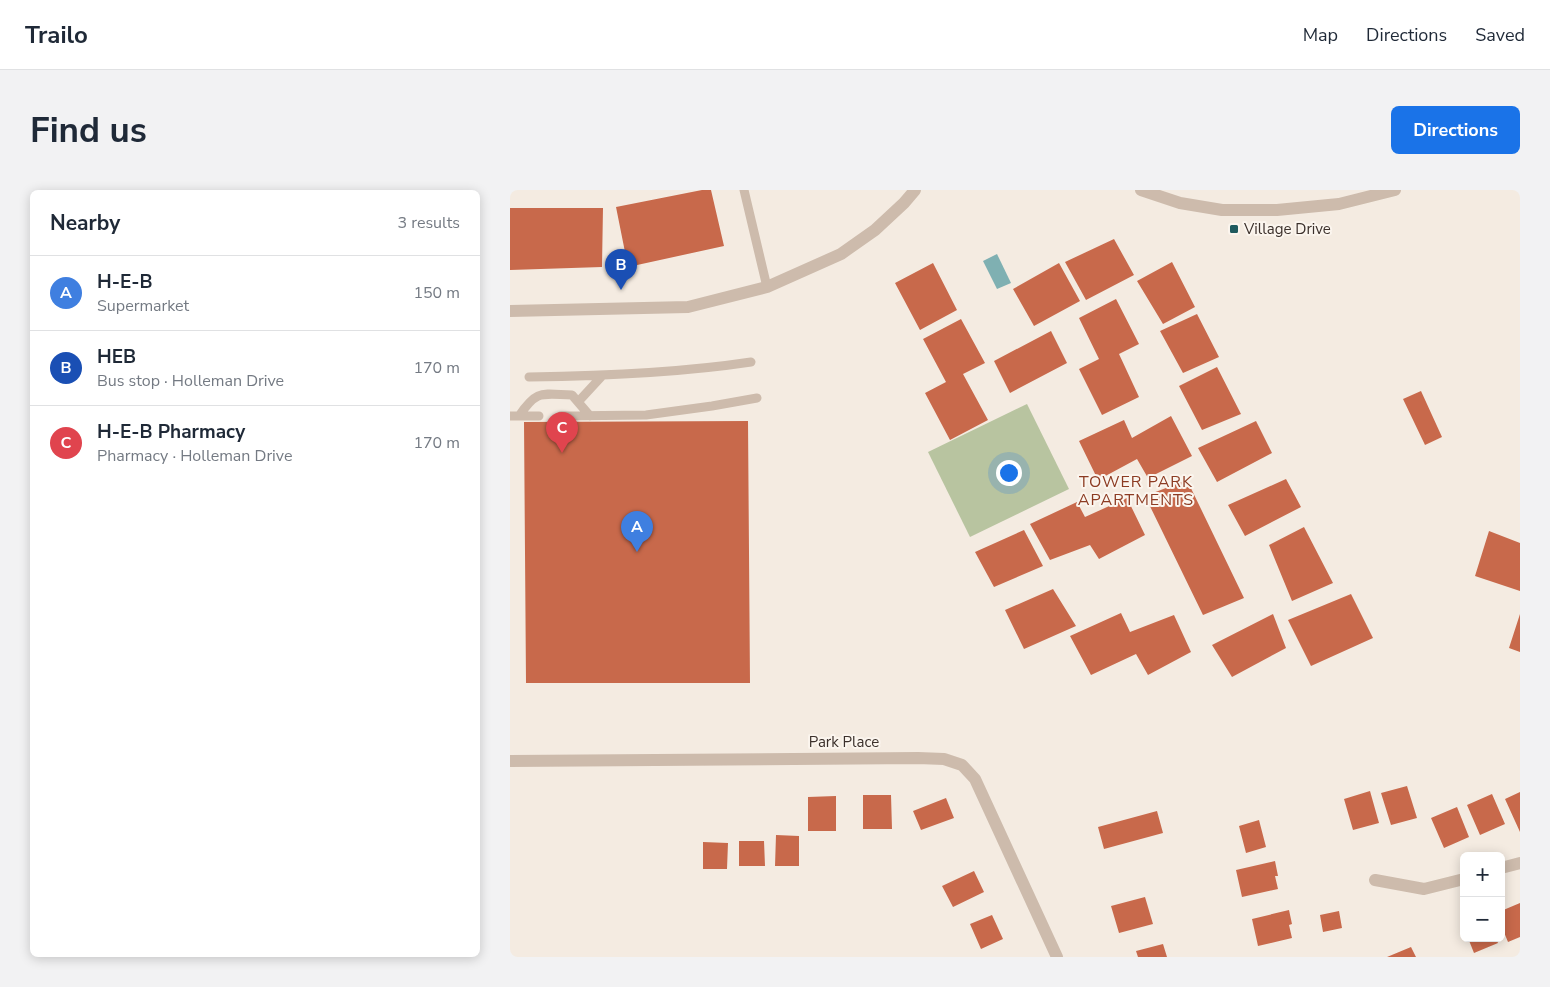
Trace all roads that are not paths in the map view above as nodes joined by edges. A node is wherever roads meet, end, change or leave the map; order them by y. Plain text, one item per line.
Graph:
1 (744, 190) edge
2 (915, 190) edge
3 (1142, 190) edge
4 (1395, 190) edge
5 (768, 286) junction
6 (510, 311) edge
7 (751, 362) dead end
8 (602, 376) junction
9 (530, 377) dead end
10 (757, 398) dead end
11 (578, 402) junction
12 (515, 416) edge
13 (539, 416) dead end
14 (561, 416) dead end
15 (590, 416) junction
16 (510, 761) edge
17 (1520, 863) edge
18 (1505, 867) edge
19 (1375, 880) dead end
20 (1460, 880) edge
21 (1057, 957) edge

1 - 5 lane
2 - 5 street
3 - 4 street
5 - 6 street
7 - 8 lane
8 - 9 lane
8 - 11 lane
10 - 15 lane
11 - 12 lane
11 - 15 lane
12 - 13 lane
14 - 15 lane
16 - 21 street, Park Place
17 - 18 street
19 - 20 street

